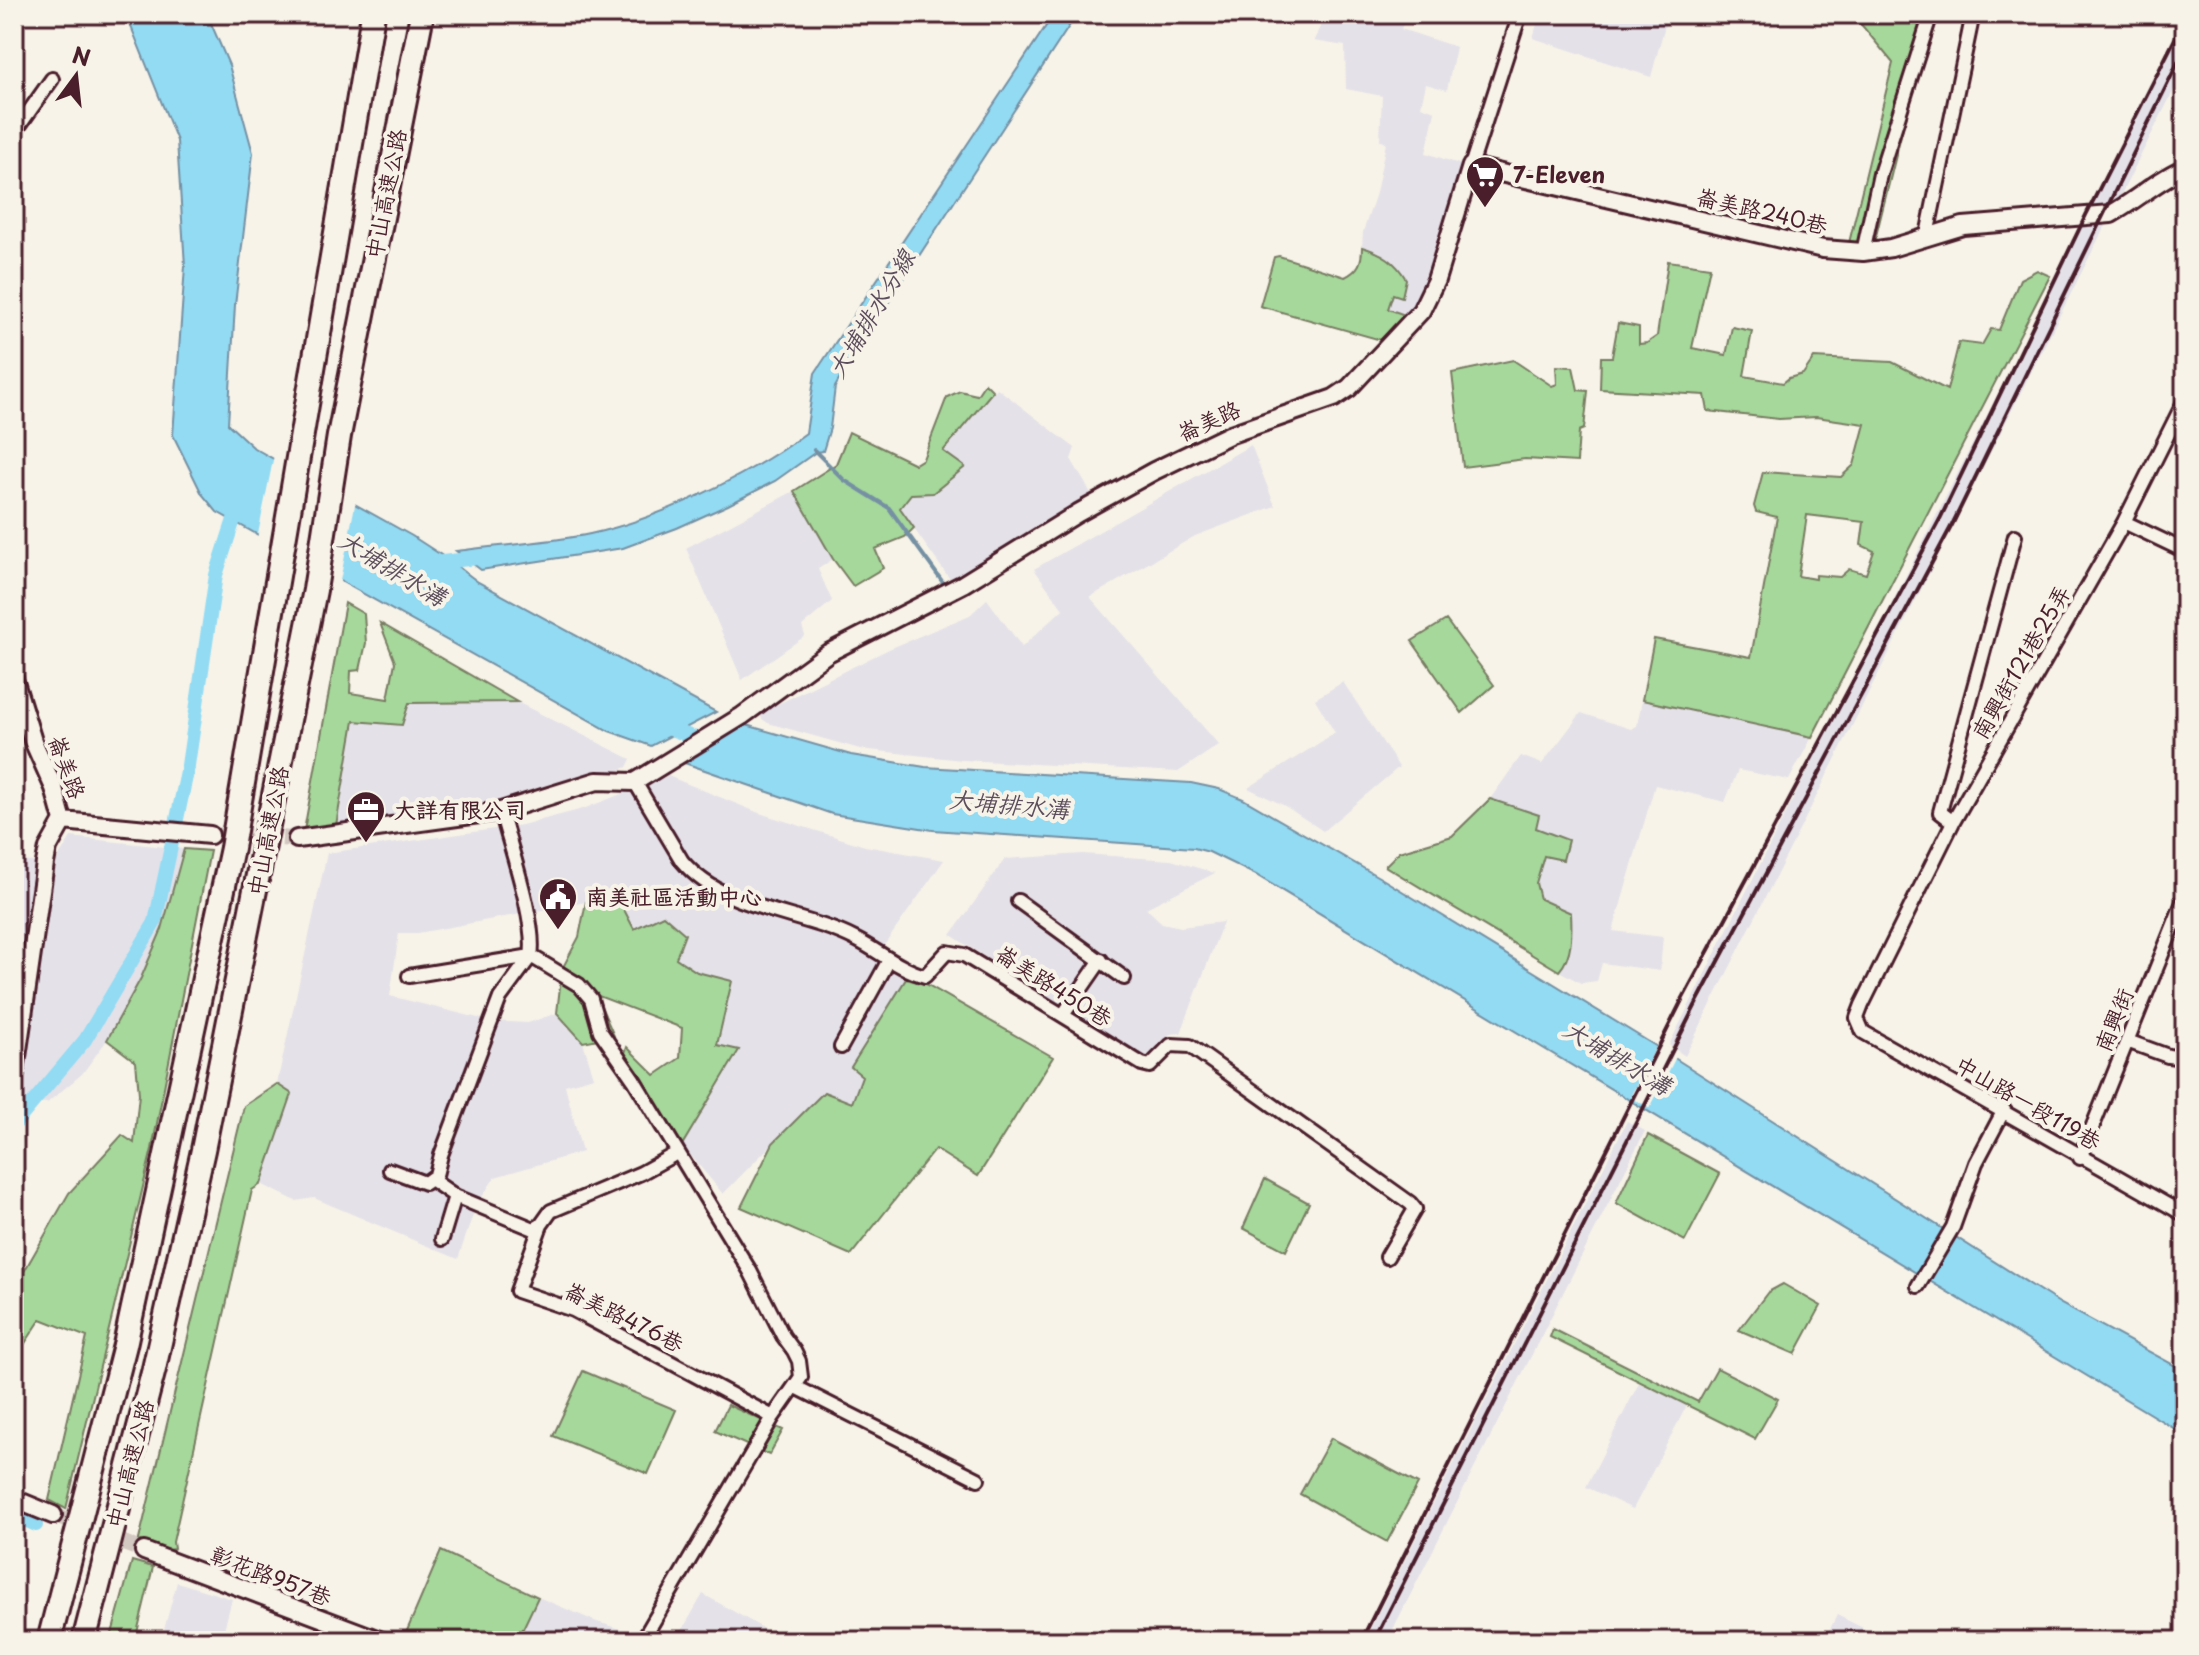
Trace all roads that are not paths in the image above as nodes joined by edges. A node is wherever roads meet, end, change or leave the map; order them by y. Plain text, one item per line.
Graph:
1 (373, 14) edge
2 (422, 14) edge
3 (1520, 14) edge
4 (1931, 14) edge
5 (1973, 14) edge
6 (52, 79) dead end
7 (14, 133) edge
8 (1471, 166) junction
9 (2185, 168) edge
10 (1927, 235) junction
11 (1863, 252) junction
12 (2185, 400) edge
13 (2124, 522) junction
14 (2015, 536) dead end
15 (2185, 551) edge
16 (14, 679) edge
17 (635, 782) junction
18 (501, 811) junction
19 (63, 821) junction
20 (1953, 822) junction
21 (210, 835) tunnel mouth
22 (297, 839) tunnel mouth
23 (2185, 897) edge
24 (1018, 901) dead end
25 (2179, 932) edge
26 (531, 956) junction
27 (889, 960) junction
28 (1101, 960) junction
29 (409, 976) dead end
30 (1124, 978) dead end
31 (1063, 1015) junction
32 (1857, 1018) joint
33 (2127, 1041) junction
34 (841, 1047) dead end
35 (2185, 1058) edge
36 (14, 1078) edge
37 (2004, 1110) junction
38 (677, 1153) junction
39 (2080, 1158) junction
40 (390, 1170) dead end
41 (432, 1180) junction
42 (455, 1196) junction
43 (2185, 1215) edge
44 (541, 1225) junction
45 (442, 1239) dead end
46 (1387, 1257) dead end
47 (1919, 1282) dead end
48 (796, 1387) junction
49 (773, 1417) junction
50 (978, 1479) dead end
51 (14, 1499) edge
52 (53, 1515) tunnel mouth
53 (144, 1551) tunnel mouth
54 (49, 1641) edge
55 (84, 1641) edge
56 (382, 1641) edge
57 (642, 1641) edge

1 - 54 highway, 中山高速公路
2 - 55 highway, 中山高速公路
3 - 8 street, 崙美路
4 - 11 street
5 - 10 street
6 - 7 street
8 - 11 street, 崙美路240巷
8 - 17 street, 崙美路
9 - 10 street, 崙美路240巷
10 - 11 street, 崙美路240巷
12 - 13 street, 南興街121巷25弄
13 - 15 street
13 - 20 street, 南興街121巷25弄
14 - 20 street, 南興街121巷25弄
16 - 19 street, 崙美路
17 - 18 street
17 - 27 street, 崙美路450巷
18 - 22 street
18 - 26 street
19 - 21 street, 崙美路
19 - 36 street
20 - 32 street, 南興街121巷25弄
23 - 25 street, 南興街
24 - 28 street
25 - 33 street, 南興街
26 - 29 street
26 - 38 street
26 - 41 street
27 - 31 street, 崙美路450巷
27 - 34 street
28 - 30 street
28 - 31 street
31 - 46 street, 崙美路450巷
32 - 37 street, 中山路一段119巷
33 - 35 street
33 - 39 street, 南興街
37 - 39 street, 中山路一段119巷
37 - 47 street
38 - 44 street
38 - 48 street
39 - 43 street, 中山路一段119巷
40 - 41 street
41 - 42 street
42 - 44 street
42 - 45 street
44 - 49 street, 崙美路476巷
48 - 49 street
48 - 50 street
49 - 57 street
51 - 52 street
53 - 56 street, 彰花路957巷

